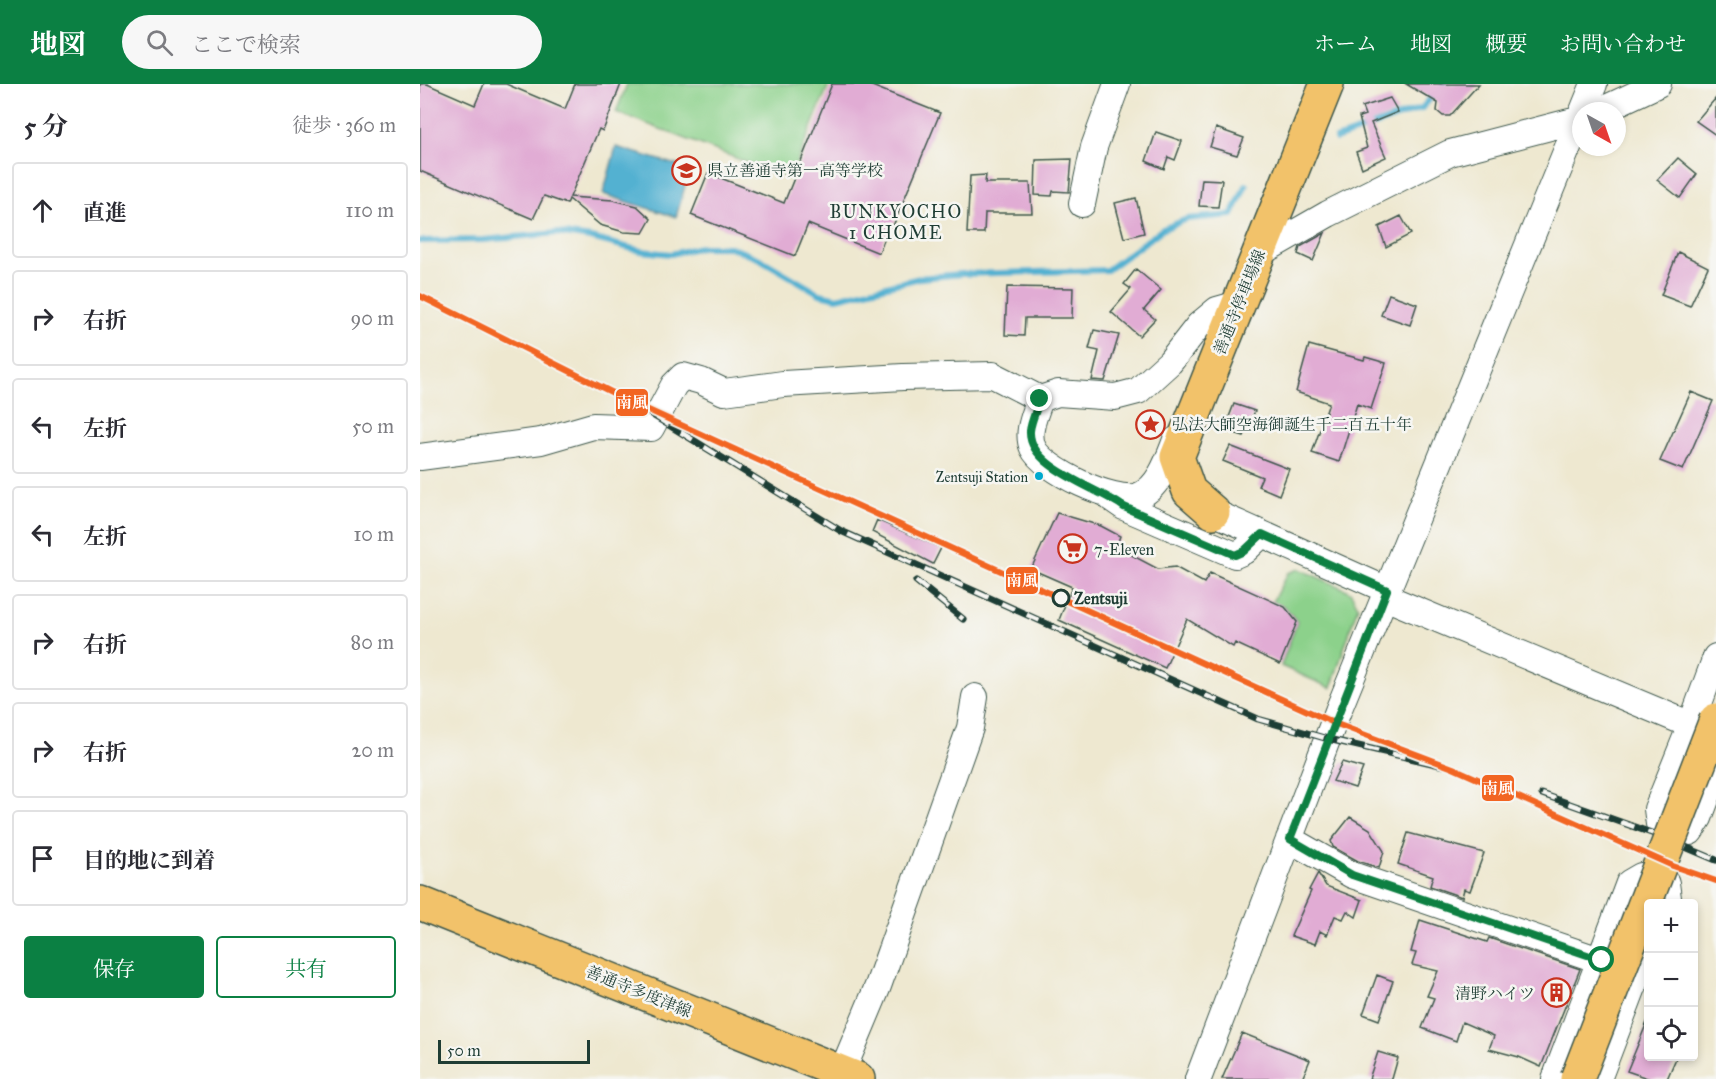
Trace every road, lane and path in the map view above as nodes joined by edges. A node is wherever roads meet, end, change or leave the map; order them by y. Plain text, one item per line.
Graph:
1 (1117, 84) edge
2 (1327, 84) edge
3 (1594, 84) edge
4 (1658, 84) edge
5 (1589, 102) edge
6 (1616, 102) edge
7 (1572, 119) edge
8 (1572, 146) edge
9 (1082, 204) dead end
10 (1258, 254) junction
11 (1238, 304) junction
12 (1183, 345) junction
13 (1216, 360) junction
14 (1040, 399) junction
15 (1191, 422) junction
16 (420, 457) edge
17 (1108, 495) junction
18 (1213, 512) joint
19 (1262, 534) junction
20 (1386, 594) junction
21 (1716, 657) edge
22 (975, 697) dead end
23 (1703, 723) edge
24 (1716, 773) edge
25 (1290, 839) junction
26 (1667, 899) edge
27 (420, 903) edge
28 (1646, 953) edge
29 (1602, 960) junction
30 (837, 1074) edge
31 (1198, 1079) edge
32 (1555, 1079) edge
33 (1577, 1079) edge
34 (1598, 1079) edge

1 - 9 street
2 - 10 main road, 善通寺停車場線
3 - 5 street
4 - 6 street
7 - 10 street
8 - 20 street
10 - 11 main road, 善通寺停車場線
11 - 12 street
11 - 13 main road, 善通寺停車場線
12 - 13 street
12 - 14 street
13 - 15 main road, 善通寺停車場線
14 - 16 street
14 - 17 street
15 - 17 street
15 - 18 main road, 善通寺停車場線
17 - 19 street
18 - 19 street
19 - 20 street
20 - 23 street
20 - 25 street
21 - 23 street
22 - 30 street
23 - 24 street
23 - 33 main road, bridge
25 - 29 street
25 - 31 street
26 - 29 street
27 - 30 main road, 善通寺多度津線
28 - 34 street
29 - 32 street

